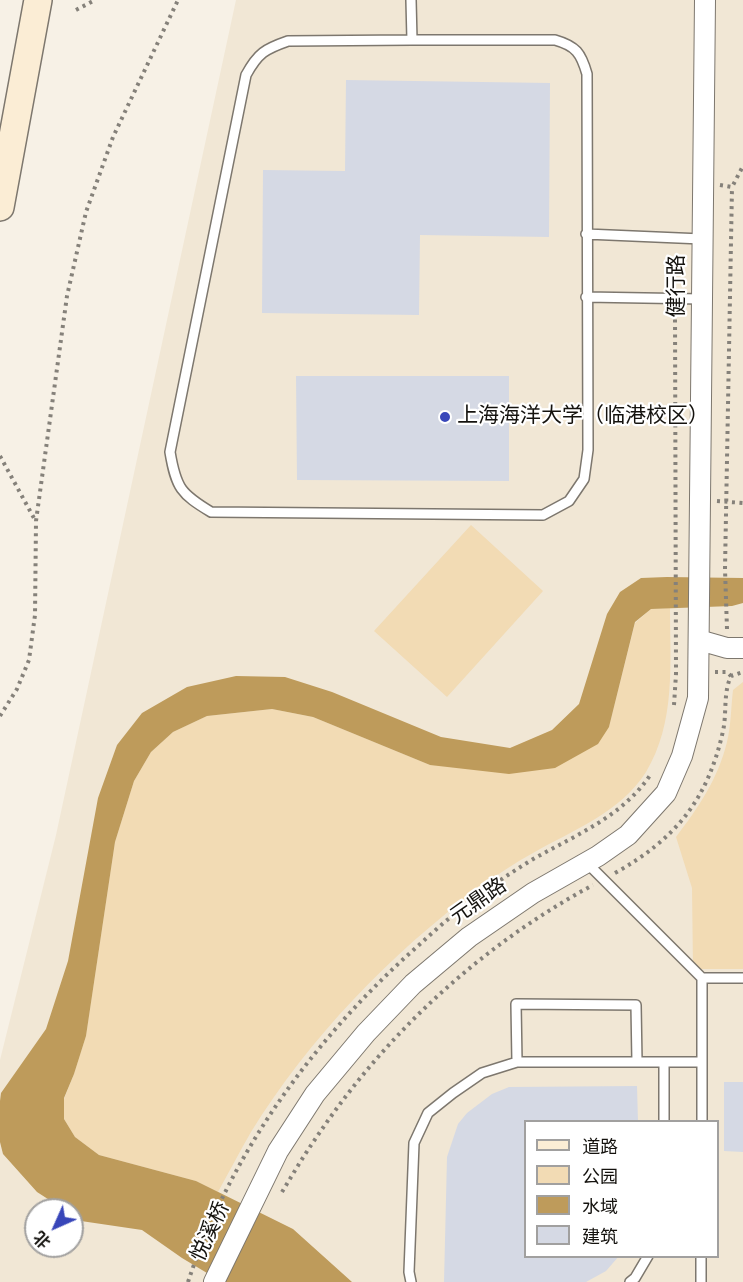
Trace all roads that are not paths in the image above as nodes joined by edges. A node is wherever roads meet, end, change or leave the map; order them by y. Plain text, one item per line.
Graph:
1 (38, 0) edge
2 (411, 0) edge
3 (705, 0) edge
4 (412, 40) junction
5 (0, 207) edge
6 (586, 234) junction
7 (702, 239) junction
8 (586, 297) junction
9 (702, 299) junction
10 (700, 614) joint
11 (699, 640) junction
12 (743, 648) edge
13 (587, 863) junction
14 (702, 978) junction
15 (743, 978) edge
16 (518, 1062) junction
17 (637, 1062) junction
18 (664, 1062) junction
19 (702, 1062) junction
20 (663, 1120) edge
21 (702, 1120) edge
22 (251, 1204) joint
23 (647, 1258) edge
24 (701, 1258) edge
25 (215, 1281) edge
26 (411, 1282) edge
27 (630, 1282) edge
28 (701, 1282) edge

1 - 5 main road
2 - 4 lane
3 - 7 street, 健行路
4 - 6 lane
4 - 8 lane
6 - 7 lane
6 - 8 lane
7 - 9 street, 健行路
8 - 9 lane
9 - 10 street, 健行路
10 - 11 street, 元鼎路
11 - 12 street
11 - 13 street, 元鼎路
13 - 14 lane
13 - 22 street, 元鼎路
14 - 15 lane
14 - 19 lane
16 - 17 lane
16 - 17 lane
16 - 26 lane
17 - 18 lane
18 - 19 lane
18 - 20 lane
19 - 21 lane
22 - 25 street, 悦溪桥
23 - 27 lane
24 - 28 lane

